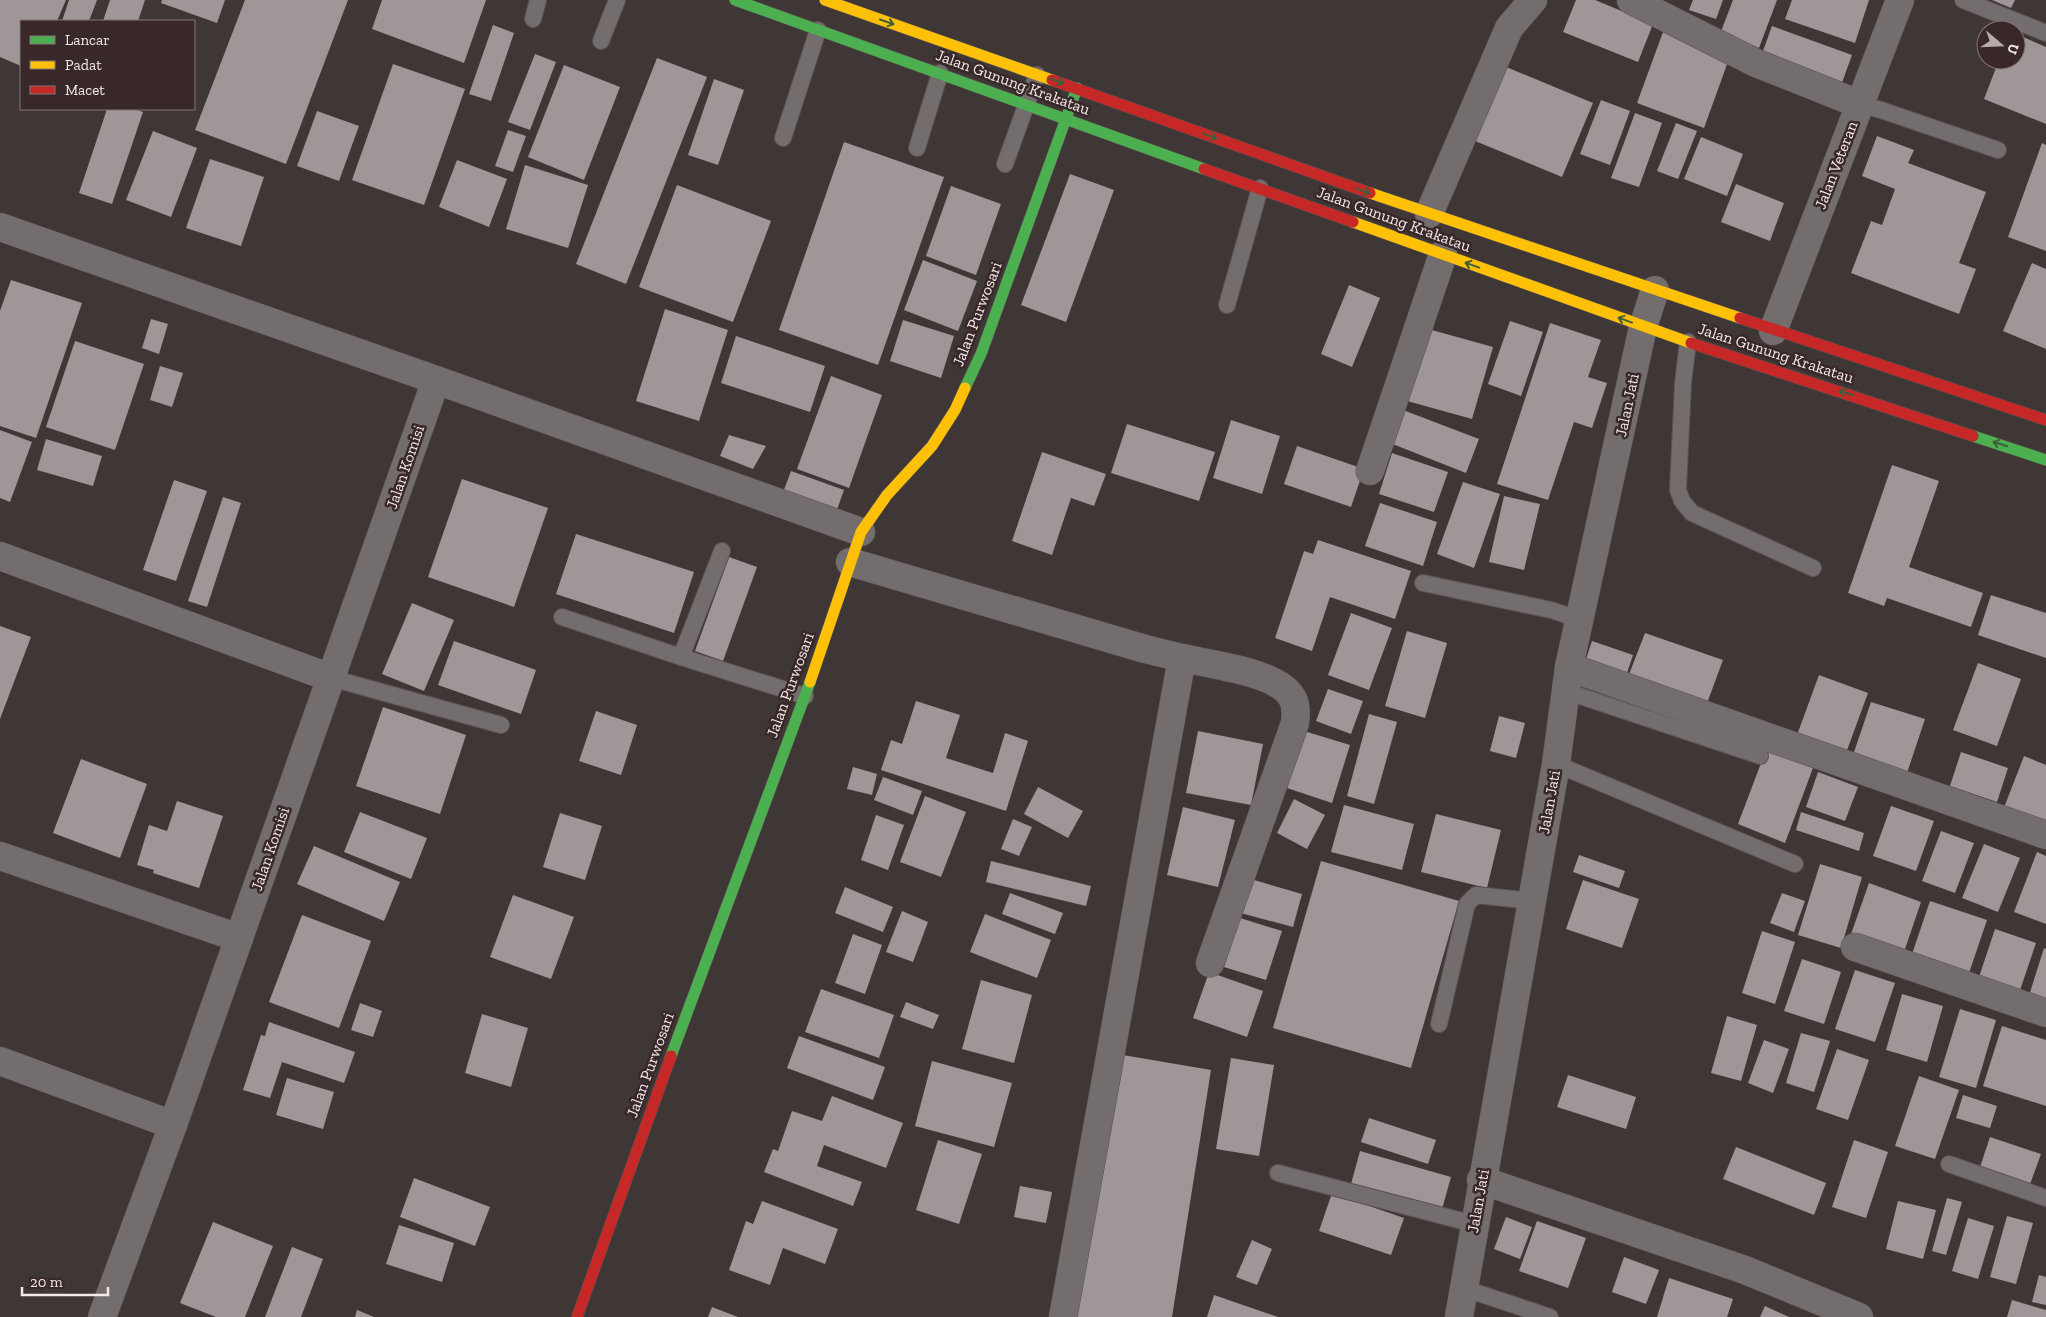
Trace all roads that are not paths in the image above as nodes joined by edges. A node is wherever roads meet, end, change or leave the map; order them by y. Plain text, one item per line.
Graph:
1 (538, 0) edge
2 (617, 0) edge
3 (735, 0) edge
4 (825, 0) edge
5 (1533, 0) edge
6 (1631, 0) edge
7 (1900, 0) edge
8 (1963, 0) edge
9 (860, 6) edge
10 (533, 19) dead end
11 (818, 30) junction
12 (2046, 33) edge
13 (601, 41) dead end
14 (940, 73) junction
15 (1037, 75) junction
16 (1077, 88) junction
17 (1027, 104) junction
18 (1859, 104) junction
19 (1066, 118) junction
20 (783, 138) dead end
21 (917, 148) dead end
22 (1998, 150) dead end
23 (1005, 164) dead end
24 (1260, 188) junction
25 (1429, 214) junction
26 (0, 227) edge
27 (1444, 254) junction
28 (1655, 290) junction
29 (1227, 305) dead end
30 (1643, 327) junction
31 (1773, 331) junction
32 (1688, 342) junction
33 (436, 380) junction
34 (2046, 420) edge
35 (2046, 460) edge
36 (1370, 472) dead end
37 (861, 532) junction
38 (722, 551) dead end
39 (0, 556) edge
40 (850, 562) junction
41 (1814, 568) dead end
42 (1423, 583) dead end
43 (562, 617) dead end
44 (1581, 620) junction
45 (681, 657) junction
46 (1182, 658) junction
47 (330, 678) junction
48 (1567, 679) junction
49 (805, 696) junction
50 (501, 725) dead end
51 (1760, 756) dead end
52 (1556, 764) junction
53 (2046, 835) edge
54 (0, 856) edge
55 (1795, 864) dead end
56 (1532, 901) junction
57 (239, 938) junction
58 (1855, 947) dead end
59 (1210, 963) dead end
60 (2046, 1013) edge
61 (1439, 1024) dead end
62 (0, 1060) edge
63 (173, 1125) junction
64 (1949, 1164) dead end
65 (1278, 1173) dead end
66 (1481, 1180) junction
67 (2046, 1198) edge
68 (1474, 1224) junction
69 (1463, 1288) junction
70 (102, 1317) edge
71 (577, 1317) edge
72 (1063, 1317) edge
73 (1459, 1317) edge
74 (1550, 1317) edge
75 (1859, 1317) edge

1 - 10 lane
2 - 13 lane
3 - 11 main road, Jalan Gunung Krakatau
4 - 9 main road, Jalan Gunung Krakatau
5 - 25 street
6 - 18 street
7 - 18 street, Jalan Veteran
8 - 12 lane
9 -> 15 main road, Jalan Gunung Krakatau
11 - 14 main road, Jalan Gunung Krakatau
11 - 20 lane
14 - 17 main road, Jalan Gunung Krakatau
14 - 21 lane
15 -> 16 main road, Jalan Gunung Krakatau
15 - 17 lane
16 - 19 main road, Jalan Purwosari
16 -> 25 main road, Jalan Gunung Krakatau
17 - 19 main road, Jalan Gunung Krakatau
17 - 23 lane
18 - 22 lane
18 - 31 street, Jalan Veteran
19 - 24 main road, Jalan Gunung Krakatau
19 - 37 main road, Jalan Purwosari
24 - 27 main road, Jalan Gunung Krakatau
24 - 29 lane
25 - 28 main road, Jalan Gunung Krakatau
26 - 33 street
30 -> 27 main road, Jalan Gunung Krakatau
27 - 36 street
28 - 30 street, Jalan Jati
28 - 31 main road, Jalan Gunung Krakatau
30 - 32 main road, Jalan Gunung Krakatau
30 - 44 street, Jalan Jati
31 - 34 main road, Jalan Gunung Krakatau
35 -> 32 main road, Jalan Gunung Krakatau
32 - 41 lane
33 - 37 street
33 - 47 street, Jalan Komisi
37 - 40 main road, Jalan Purwosari
38 - 45 lane
39 - 47 street
40 - 46 street
40 - 49 main road, Jalan Purwosari
42 - 44 lane
43 - 45 lane
44 - 48 street, Jalan Jati
45 - 49 lane
46 - 59 street
46 - 72 street
47 - 50 lane
47 - 57 street, Jalan Komisi
48 - 51 lane
48 - 52 street, Jalan Jati
48 - 53 street
49 - 71 main road, Jalan Purwosari
52 - 55 lane
52 - 56 street, Jalan Jati
54 - 57 street
56 - 61 lane
56 - 66 street, Jalan Jati
57 - 63 street, Jalan Komisi
58 - 60 street
62 - 63 street
63 - 70 street, Jalan Komisi
64 - 67 lane
65 - 68 lane
66 - 68 street, Jalan Jati
66 - 75 street
68 - 69 street, Jalan Jati
69 - 73 street, Jalan Jati
69 - 74 lane

